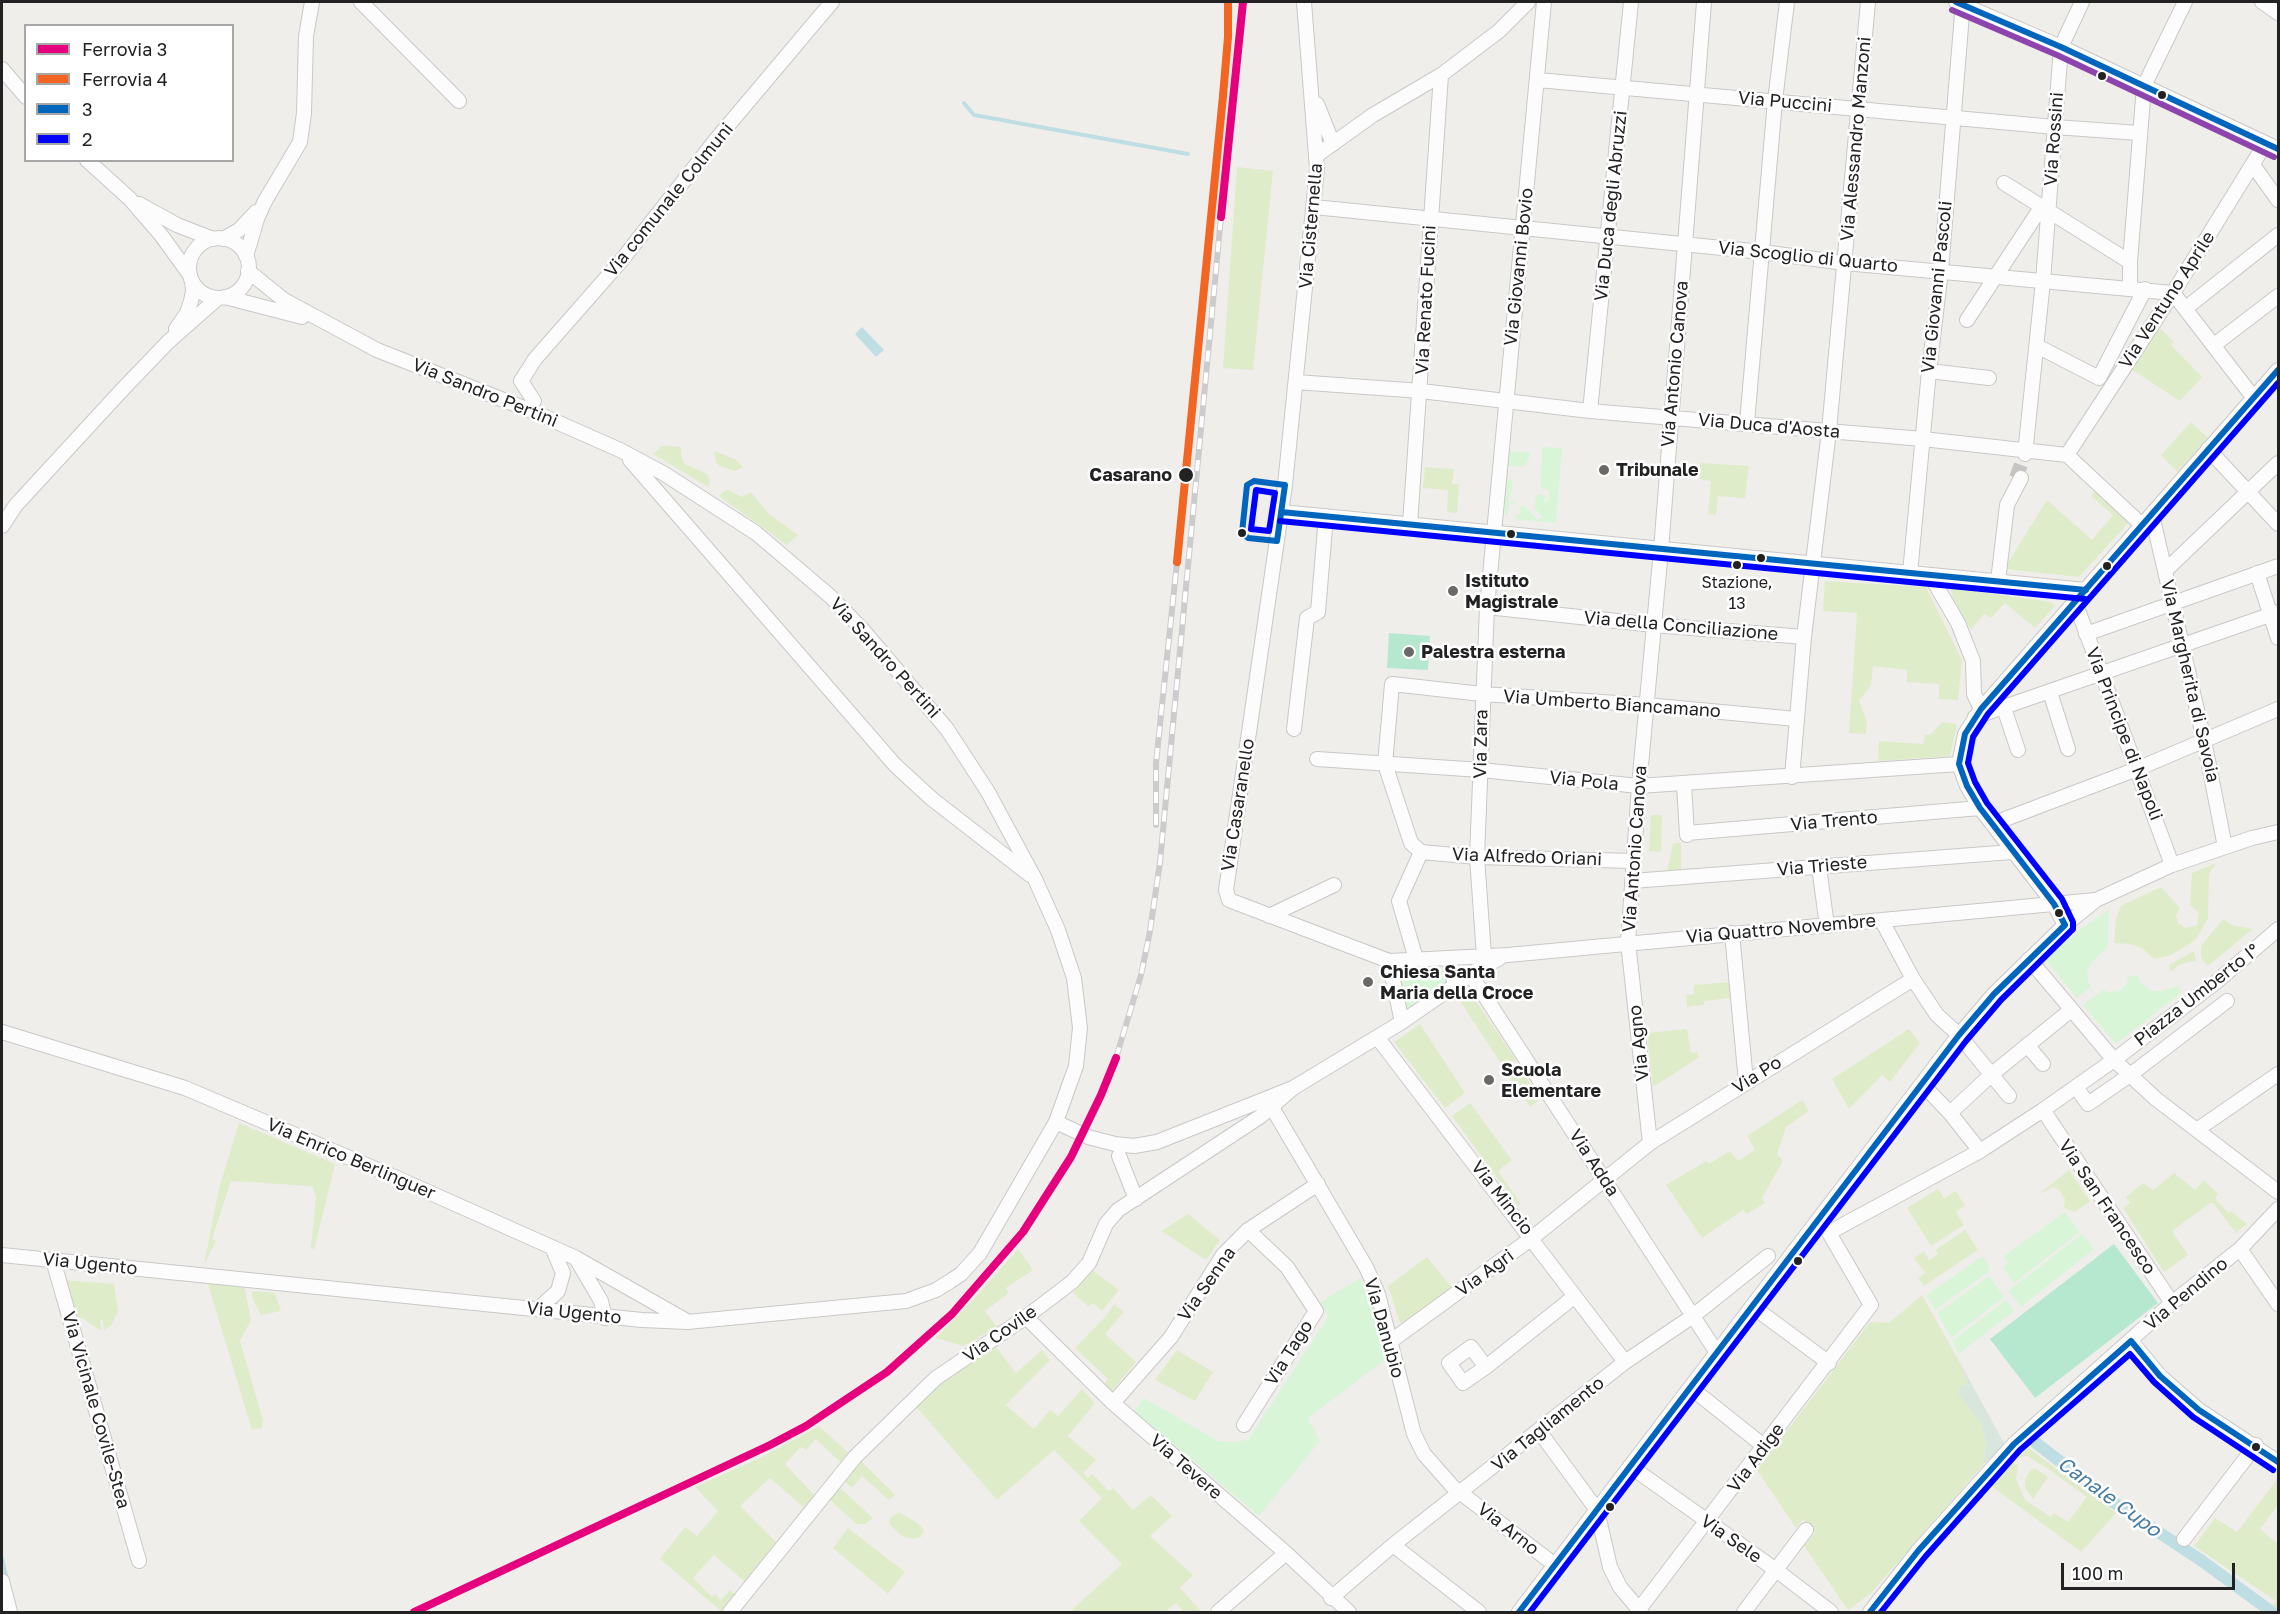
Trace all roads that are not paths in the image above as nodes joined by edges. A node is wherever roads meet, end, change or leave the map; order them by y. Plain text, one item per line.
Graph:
1 (312, 2) edge
2 (361, 2) edge
3 (832, 2) edge
4 (1304, 2) edge
5 (1528, 2) edge
6 (1544, 2) edge
7 (1631, 2) edge
8 (1704, 2) edge
9 (1787, 2) edge
10 (1868, 2) edge
11 (1961, 2) edge
12 (2082, 2) edge
13 (2185, 2) edge
14 (2262, 2) edge
15 (2278, 14) edge
16 (2061, 47) junction
17 (2, 69) edge
18 (1441, 75) junction
19 (1538, 80) junction
20 (2144, 86) junction
21 (1624, 87) junction
22 (1311, 91) junction
23 (1696, 94) junction
24 (24, 95) edge
25 (459, 101) dead end
26 (1775, 101) junction
27 (1858, 108) junction
28 (1953, 117) junction
29 (2055, 127) junction
30 (2139, 133) junction
31 (1332, 144) junction
32 (2272, 147) edge
33 (1317, 155) junction
34 (89, 162) edge
35 (2253, 165) junction
36 (2004, 183) dead end
37 (130, 199) junction
38 (265, 201) junction
39 (2278, 201) edge
40 (1314, 207) junction
41 (2045, 208) junction
42 (1430, 219) junction
43 (1523, 229) junction
44 (2278, 235) edge
45 (1608, 237) junction
46 (218, 239) junction
47 (1686, 244) junction
48 (1762, 252) junction
49 (246, 256) junction
50 (1845, 262) junction
51 (2130, 262) junction
52 (248, 271) junction
53 (1941, 271) junction
54 (1996, 276) junction
55 (191, 278) junction
56 (2043, 281) junction
57 (2130, 288) junction
58 (2145, 289) junction
59 (2173, 293) junction
60 (2278, 296) edge
61 (222, 298) junction
62 (2186, 308) junction
63 (1966, 320) dead end
64 (319, 321) junction
65 (168, 342) junction
66 (2214, 345) junction
67 (2037, 346) junction
68 (2278, 370) edge
69 (1929, 371) junction
70 (1989, 378) dead end
71 (1296, 382) junction
72 (2273, 385) edge
73 (1421, 391) junction
74 (2253, 396) junction
75 (534, 401) dead end
76 (1506, 402) junction
77 (1590, 411) junction
78 (1670, 417) junction
79 (1747, 423) junction
80 (1829, 431) junction
81 (1923, 439) junction
82 (2208, 449) junction
83 (620, 450) junction
84 (2028, 453) junction
85 (2067, 455) junction
86 (2278, 464) edge
87 (2018, 478) tunnel mouth
88 (2247, 491) junction
89 (2274, 510) edge
90 (1281, 512) junction
91 (1326, 516) junction
92 (2148, 521) junction
93 (1410, 524) junction
94 (2278, 524) edge
95 (2, 526) edge
96 (1494, 532) junction
97 (1661, 550) junction
98 (1813, 565) junction
99 (2278, 566) edge
100 (2165, 571) junction
101 (1910, 573) junction
102 (2257, 573) junction
103 (1930, 575) junction
104 (1998, 581) junction
105 (2086, 590) junction
106 (2075, 602) junction
107 (2173, 604) junction
108 (1487, 607) junction
109 (2274, 614) edge
110 (1654, 625) junction
111 (2086, 634) junction
112 (1804, 638) junction
113 (2278, 638) edge
114 (2182, 646) junction
115 (2101, 675) junction
116 (2050, 692) junction
117 (1482, 693) junction
118 (1647, 705) junction
119 (2004, 708) junction
120 (2278, 709) edge
121 (1978, 713) junction
122 (1796, 719) junction
123 (1294, 729) dead end
124 (2204, 740) junction
125 (2068, 749) dead end
126 (2018, 750) dead end
127 (1317, 759) dead end
128 (1385, 764) junction
129 (1959, 764) junction
130 (2137, 769) junction
131 (1481, 770) junction
132 (1792, 776) junction
133 (1684, 784) junction
134 (1639, 786) junction
135 (1980, 808) junction
136 (1992, 824) junction
137 (2278, 832) edge
138 (2225, 847) junction
139 (1421, 852) junction
140 (2012, 852) junction
141 (1477, 857) junction
142 (1634, 861) junction
143 (2172, 865) junction
144 (1819, 867) junction
145 (1035, 879) junction
146 (1632, 881) junction
147 (1334, 885) dead end
148 (2096, 900) junction
149 (2054, 904) junction
150 (1269, 916) junction
151 (1882, 921) junction
152 (2065, 925) junction
153 (1827, 926) junction
154 (2278, 929) edge
155 (1732, 933) junction
156 (1629, 942) junction
157 (1508, 955) junction
158 (1484, 956) junction
159 (1449, 958) junction
160 (1416, 959) junction
161 (2028, 959) junction
162 (1389, 961) junction
163 (1471, 975) junction
164 (1913, 979) junction
165 (1455, 986) junction
166 (2227, 1001) dead end
167 (2071, 1010) junction
168 (1402, 1022) junction
169 (2, 1032) edge
170 (1959, 1035) junction
171 (1377, 1036) junction
172 (2028, 1045) junction
173 (2114, 1060) junction
174 (2043, 1064) dead end
175 (1992, 1074) junction
176 (2278, 1074) edge
177 (2130, 1076) junction
178 (1746, 1082) junction
179 (1922, 1084) junction
180 (2076, 1087) junction
181 (2009, 1096) dead end
182 (1269, 1104) junction
183 (2043, 1110) junction
184 (1950, 1113) junction
185 (1056, 1122) junction
186 (2198, 1129) junction
187 (1650, 1143) junction
188 (1980, 1151) junction
189 (1119, 1156) dead end
190 (1605, 1179) junction
191 (1318, 1184) junction
192 (2278, 1191) edge
193 (1136, 1199) junction
194 (2278, 1209) edge
195 (1819, 1219) junction
196 (1248, 1230) junction
197 (1830, 1232) junction
198 (1532, 1238) junction
199 (552, 1247) junction
200 (2240, 1249) junction
201 (2, 1255) edge
202 (1768, 1256) dead end
203 (576, 1258) junction
204 (53, 1260) junction
205 (1575, 1296) junction
206 (2172, 1303) junction
207 (2278, 1304) edge
208 (1752, 1306) junction
209 (538, 1309) junction
210 (1693, 1316) junction
211 (605, 1317) junction
212 (1026, 1317) junction
213 (687, 1322) junction
214 (1391, 1341) junction
215 (2131, 1341) junction
216 (1717, 1353) junction
217 (1625, 1362) junction
218 (1829, 1362) junction
219 (1486, 1366) dead end
220 (1691, 1388) junction
221 (1113, 1403) junction
222 (1244, 1425) dead end
223 (1539, 1431) junction
224 (2256, 1445) junction
225 (1765, 1447) junction
226 (2278, 1462) edge
227 (1630, 1466) junction
228 (1461, 1492) junction
229 (1598, 1510) junction
230 (1707, 1522) junction
231 (1806, 1530) dead end
232 (2184, 1539) dead end
233 (1393, 1545) junction
234 (1286, 1553) junction
235 (139, 1561) dead end
236 (1555, 1565) junction
237 (1776, 1570) junction
238 (2, 1581) edge
239 (1331, 1598) junction
240 (10, 1612) edge
241 (730, 1612) edge
242 (1218, 1612) edge
243 (1349, 1612) edge
244 (1479, 1612) edge
245 (1519, 1612) edge
246 (1639, 1612) edge
247 (1744, 1612) edge
248 (1831, 1612) edge
249 (1870, 1612) edge

1 - 38 street
2 - 25 street
3 - 75 street, Via comunale Colmuni
4 - 22 street
5 - 18 street, Via Cisternella
6 - 19 street, Via Giovanni Bovio
7 - 21 street, Via Duca degli Abruzzi
8 - 23 street, Via Antonio Canova
9 - 26 street
10 - 27 street, Via Alessandro Manzoni
11 - 16 street
11 - 28 street, Via Giovanni Pascoli
12 - 16 street, Via Rossini
13 - 20 street
14 - 15 street
16 - 20 street
16 - 29 street, Via Rossini
17 - 24 street
18 - 31 street, Via Cisternella
18 - 42 street, Via Renato Fucini
19 - 21 street, Via Puccini
19 - 43 street, Via Giovanni Bovio
20 - 30 street
20 - 32 street
21 - 23 street, Via Puccini
21 - 45 street, Via Duca degli Abruzzi
22 - 31 street
22 - 33 street
23 - 26 street, Via Puccini
23 - 47 street, Via Antonio Canova
26 - 27 street, Via Puccini
26 - 48 street
27 - 28 street, Via Puccini
27 - 50 street, Via Alessandro Manzoni
28 - 29 street, Via Puccini
28 - 53 street, Via Giovanni Pascoli
29 - 30 street, Via Puccini
29 - 41 street, Via Rossini
30 - 51 street
31 - 33 street, Via Cisternella
32 - 35 street, Via Ventuno Aprile
33 - 40 street, Via Cisternella
34 - 37 street
35 - 39 street
35 - 59 street, Via Ventuno Aprile
36 - 41 street
37 - 46 street
37 - 55 street
38 - 46 street
38 - 49 street
40 - 42 street, Via Scoglio di Quarto
40 - 71 street, Via Cisternella
41 - 51 street
41 - 54 street
41 - 56 street, Via Rossini
42 - 43 street, Via Scoglio di Quarto
42 - 73 street, Via Renato Fucini
43 - 45 street, Via Scoglio di Quarto
43 - 76 street, Via Giovanni Bovio
44 - 62 street
45 - 47 street, Via Scoglio di Quarto
45 - 77 street, Via Duca degli Abruzzi
46 - 49 street
46 - 55 street
47 - 48 street, Via Scoglio di Quarto
47 - 78 street, Via Antonio Canova
48 - 50 street, Via Scoglio di Quarto
48 - 79 street
49 - 52 street
50 - 53 street, Via Scoglio di Quarto
50 - 80 street, Via Alessandro Manzoni
51 - 57 street
52 - 61 street
52 - 64 street, Via Sandro Pertini
53 - 54 street, Via Scoglio di Quarto
53 - 69 street, Via Giovanni Pascoli
54 - 56 street, Via Scoglio di Quarto
54 - 63 street
55 - 61 street
55 - 65 street
56 - 57 street, Via Scoglio di Quarto
56 - 67 street, Via Rossini
57 - 58 street, Via Scoglio di Quarto
58 - 59 street, Via Scoglio di Quarto
58 - 67 street
59 - 62 street
59 - 85 street, Via Ventuno Aprile
60 - 66 street
61 - 64 street, Via Sandro Pertini
61 - 65 street
62 - 66 street
64 - 83 street, Via Sandro Pertini
65 - 95 street
66 - 74 street
67 - 84 street, Via Rossini
68 - 72 street
69 - 70 street
69 - 81 street, Via Giovanni Pascoli
71 - 73 street, Via Duca d'Aosta
71 - 90 street, Via Cisternella
72 - 74 street
73 - 76 street, Via Duca d'Aosta
73 - 93 street, Via Renato Fucini
74 - 82 street
76 - 77 street, Via Duca d'Aosta
76 - 96 street, Via Giovanni Bovio
77 - 78 street, Via Duca d'Aosta
78 - 79 street, Via Duca d'Aosta
78 - 97 street, Via Antonio Canova
79 - 80 street, Via Duca d'Aosta
80 - 81 street, Via Duca d'Aosta
80 - 98 street, Via Alessandro Manzoni
81 - 84 street, Via Duca d'Aosta
81 - 101 street, Via Giovanni Pascoli
82 - 88 street
82 - 92 street
83 - 145 street
83 - 145 street, Via Sandro Pertini
84 - 85 street, Via Duca d'Aosta
85 - 92 street
86 - 88 street
87 - 104 street
88 - 89 street
88 - 100 street
89 - 94 street
90 - 91 street
90 - 150 street, Via Casaranello
91 - 93 street
91 - 123 street
92 - 100 street, Via Margherita di Savoia
92 - 105 street
93 - 96 street
96 - 97 street
96 - 108 street, Via Zara
97 - 98 street
97 - 110 street, Via Antonio Canova
98 - 101 street
98 - 112 street, Via Alessandro Manzoni
99 - 102 street
100 - 107 street, Via Margherita di Savoia
101 - 103 street
102 - 107 street
102 - 109 street
103 - 104 street
103 - 121 street
104 - 105 street
105 - 106 street
106 - 111 street, Via Principe di Napoli
106 - 121 street
107 - 111 street
107 - 114 street, Via Margherita di Savoia
108 - 110 street, Via della Conciliazione
108 - 117 street, Via Zara
109 - 113 street
109 - 114 street
110 - 112 street, Via della Conciliazione
110 - 118 street, Via Antonio Canova
111 - 115 street, Via Principe di Napoli
112 - 122 street, Via Alessandro Manzoni
114 - 115 street
114 - 124 street, Via Margherita di Savoia
115 - 116 street
115 - 130 street, Via Principe di Napoli
116 - 119 street
116 - 125 street
117 - 118 street, Via Umberto Biancamano
117 - 128 street, Via Umberto Biancamano
117 - 131 street, Via Zara
118 - 122 street, Via Umberto Biancamano
118 - 134 street, Via Antonio Canova
119 - 121 street
119 - 126 street
120 - 124 street
121 - 129 street
122 - 132 street, Via Alessandro Manzoni
124 - 130 street
124 - 138 street, Via Margherita di Savoia
127 - 128 street, Via Pola
128 - 131 street, Via Pola
128 - 139 street
129 - 132 street, Via Pola
129 - 135 street
130 - 136 street
130 - 143 street, Via Principe di Napoli
131 - 134 street, Via Pola
131 - 141 street, Via Zara
132 - 133 street, Via Pola
133 - 134 street, Via Pola
133 - 135 street, Via Trento
134 - 142 street, Via Antonio Canova
135 - 136 street
136 - 140 street
137 - 138 street
138 - 143 street
139 - 141 street, Via Alfredo Oriani
139 - 160 street
140 - 144 street, Via Trieste
140 - 149 street
141 - 142 street, Via Alfredo Oriani
141 - 158 street, Via Zara
142 - 146 street, Via Antonio Canova
143 - 148 street
144 - 146 street, Via Trieste
144 - 153 street
145 - 185 street, Via Sandro Pertini
146 - 156 street, Via Antonio Canova
147 - 150 street
148 - 149 street
148 - 152 street
149 - 151 street, Via Quattro Novembre
149 - 152 street
150 - 162 street, Via Casaranello
151 - 153 street, Via Quattro Novembre
151 - 164 street
152 - 161 street
153 - 155 street, Via Quattro Novembre
154 - 173 street, Piazza Umberto I°
155 - 156 street, Via Quattro Novembre
155 - 178 street
156 - 157 street, Via Quattro Novembre
156 - 187 street, Via Agno
157 - 158 street, Via Quattro Novembre
157 - 163 street, Via Quattro Novembre
158 - 159 street, Via Quattro Novembre
159 - 160 street, Via Quattro Novembre
159 - 165 street
160 - 162 street, Via Quattro Novembre
161 - 167 street, Piazza Umberto I°
161 - 170 street
162 - 168 street
163 - 165 street, Via Quattro Novembre
163 - 190 street, Via Adda
164 - 170 street
164 - 178 street, Via Po
165 - 168 street, Via Covile
166 - 177 street, Piazza Umberto I°
167 - 172 street
167 - 173 street, Piazza Umberto I°
168 - 171 street, Via Covile
169 - 199 street, Via Enrico Berlinguer
170 - 175 street
170 - 179 street
171 - 182 street, Via Covile
171 - 198 street, Via Mincio
172 - 174 street
172 - 175 street
173 - 177 street, Piazza Umberto I°
173 - 180 street
175 - 181 street
175 - 184 street
176 - 186 street
177 - 180 street
177 - 186 street
178 - 187 street, Via Po
179 - 184 street
179 - 195 street
180 - 183 street
182 - 185 street
182 - 191 street, Via Danubio
182 - 193 street, Via Covile
183 - 188 street
183 - 206 street, Via San Francesco
184 - 188 street
185 - 213 street, Via Ugento
186 - 192 street
187 - 190 street, Via Po
188 - 197 street
189 - 193 street
190 - 198 street, Via Agri
190 - 210 street, Via Adda
191 - 196 street, Via Senna
191 - 214 street, Via Danubio
193 - 212 street, Via Covile
194 - 200 street, Via Pendino
195 - 197 street
195 - 208 street
196 - 221 street, Via Senna
196 - 222 street, Via Tago
197 - 218 street, Via Adige
198 - 205 street, Via Mincio
198 - 214 street, Via Agri
199 - 203 street, Via Enrico Berlinguer
199 - 209 street
200 - 206 street, Via Pendino
200 - 207 street
201 - 204 street, Via Ugento
202 - 210 street, Via Tagliamento
203 - 211 street
203 - 213 street, Via Enrico Berlinguer
204 - 209 street, Via Ugento
204 - 235 street, Via Vicinale Covile-Stea
205 - 217 street, Via Mincio
205 - 219 street
206 - 215 street, Via Pendino
208 - 216 street
208 - 218 street
209 - 211 street, Via Ugento
210 - 216 street, Via Adda
210 - 217 street, Via Tagliamento
211 - 213 street, Via Ugento
212 - 221 street, Via Tevere
212 - 241 street, Via Covile
214 - 228 street, Via Danubio
215 - 224 street
215 - 249 street, Via Pendino
216 - 220 street
217 - 223 street, Via Tagliamento
218 - 225 street, Via Adige
220 - 225 street
220 - 227 street
221 - 234 street, Via Tevere
223 - 228 street, Via Tagliamento
223 - 229 street
224 - 226 street
224 - 232 street
225 - 230 street, Via Adige
227 - 229 street
227 - 230 street, Via Sele
228 - 233 street, Via Tagliamento
228 - 236 street, Via Arno
229 - 236 street
229 - 246 street
230 - 237 street, Via Sele
230 - 246 street, Via Adige
231 - 237 street
233 - 239 street, Via Tagliamento
233 - 244 street
234 - 239 street, Via Tevere
234 - 242 street
236 - 245 street
237 - 247 street
237 - 248 street, Via Sele
238 - 240 street
239 - 243 street, Via Tevere

